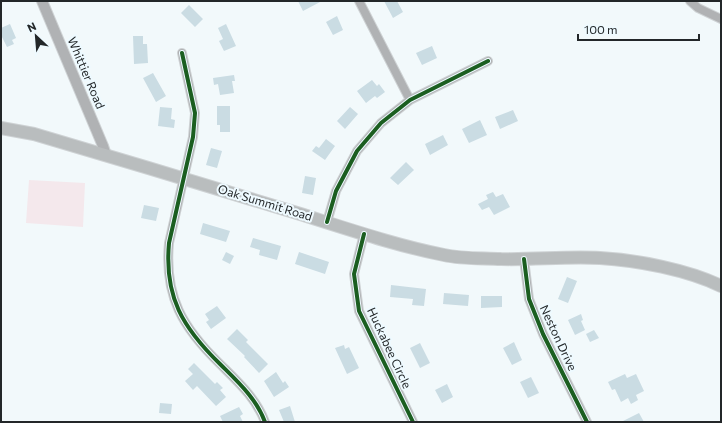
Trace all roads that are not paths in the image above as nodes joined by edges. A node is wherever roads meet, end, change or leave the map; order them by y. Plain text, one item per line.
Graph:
1 (42, 1) edge
2 (359, 1) edge
3 (690, 1) edge
4 (721, 19) edge
5 (182, 52) dead end
6 (488, 61) dead end
7 (410, 100) junction
8 (1, 128) edge
9 (106, 155) junction
10 (184, 178) junction
11 (327, 222) junction
12 (364, 234) junction
13 (524, 259) junction
14 (721, 286) edge
15 (265, 422) edge
16 (413, 422) edge
17 (587, 422) edge

1 - 9 street, Whittier Road
2 - 7 street
3 - 4 street
5 - 10 street
6 - 7 street
7 - 11 street
8 - 9 main road, Oak Summit Road
9 - 10 main road, Oak Summit Road
10 - 11 main road, Oak Summit Road
10 - 15 street
11 - 12 main road, Oak Summit Road
12 - 13 main road, Oak Summit Road
12 - 16 street, Huckabee Circle
13 - 14 main road, Oak Summit Road
13 - 17 street, Neston Drive

